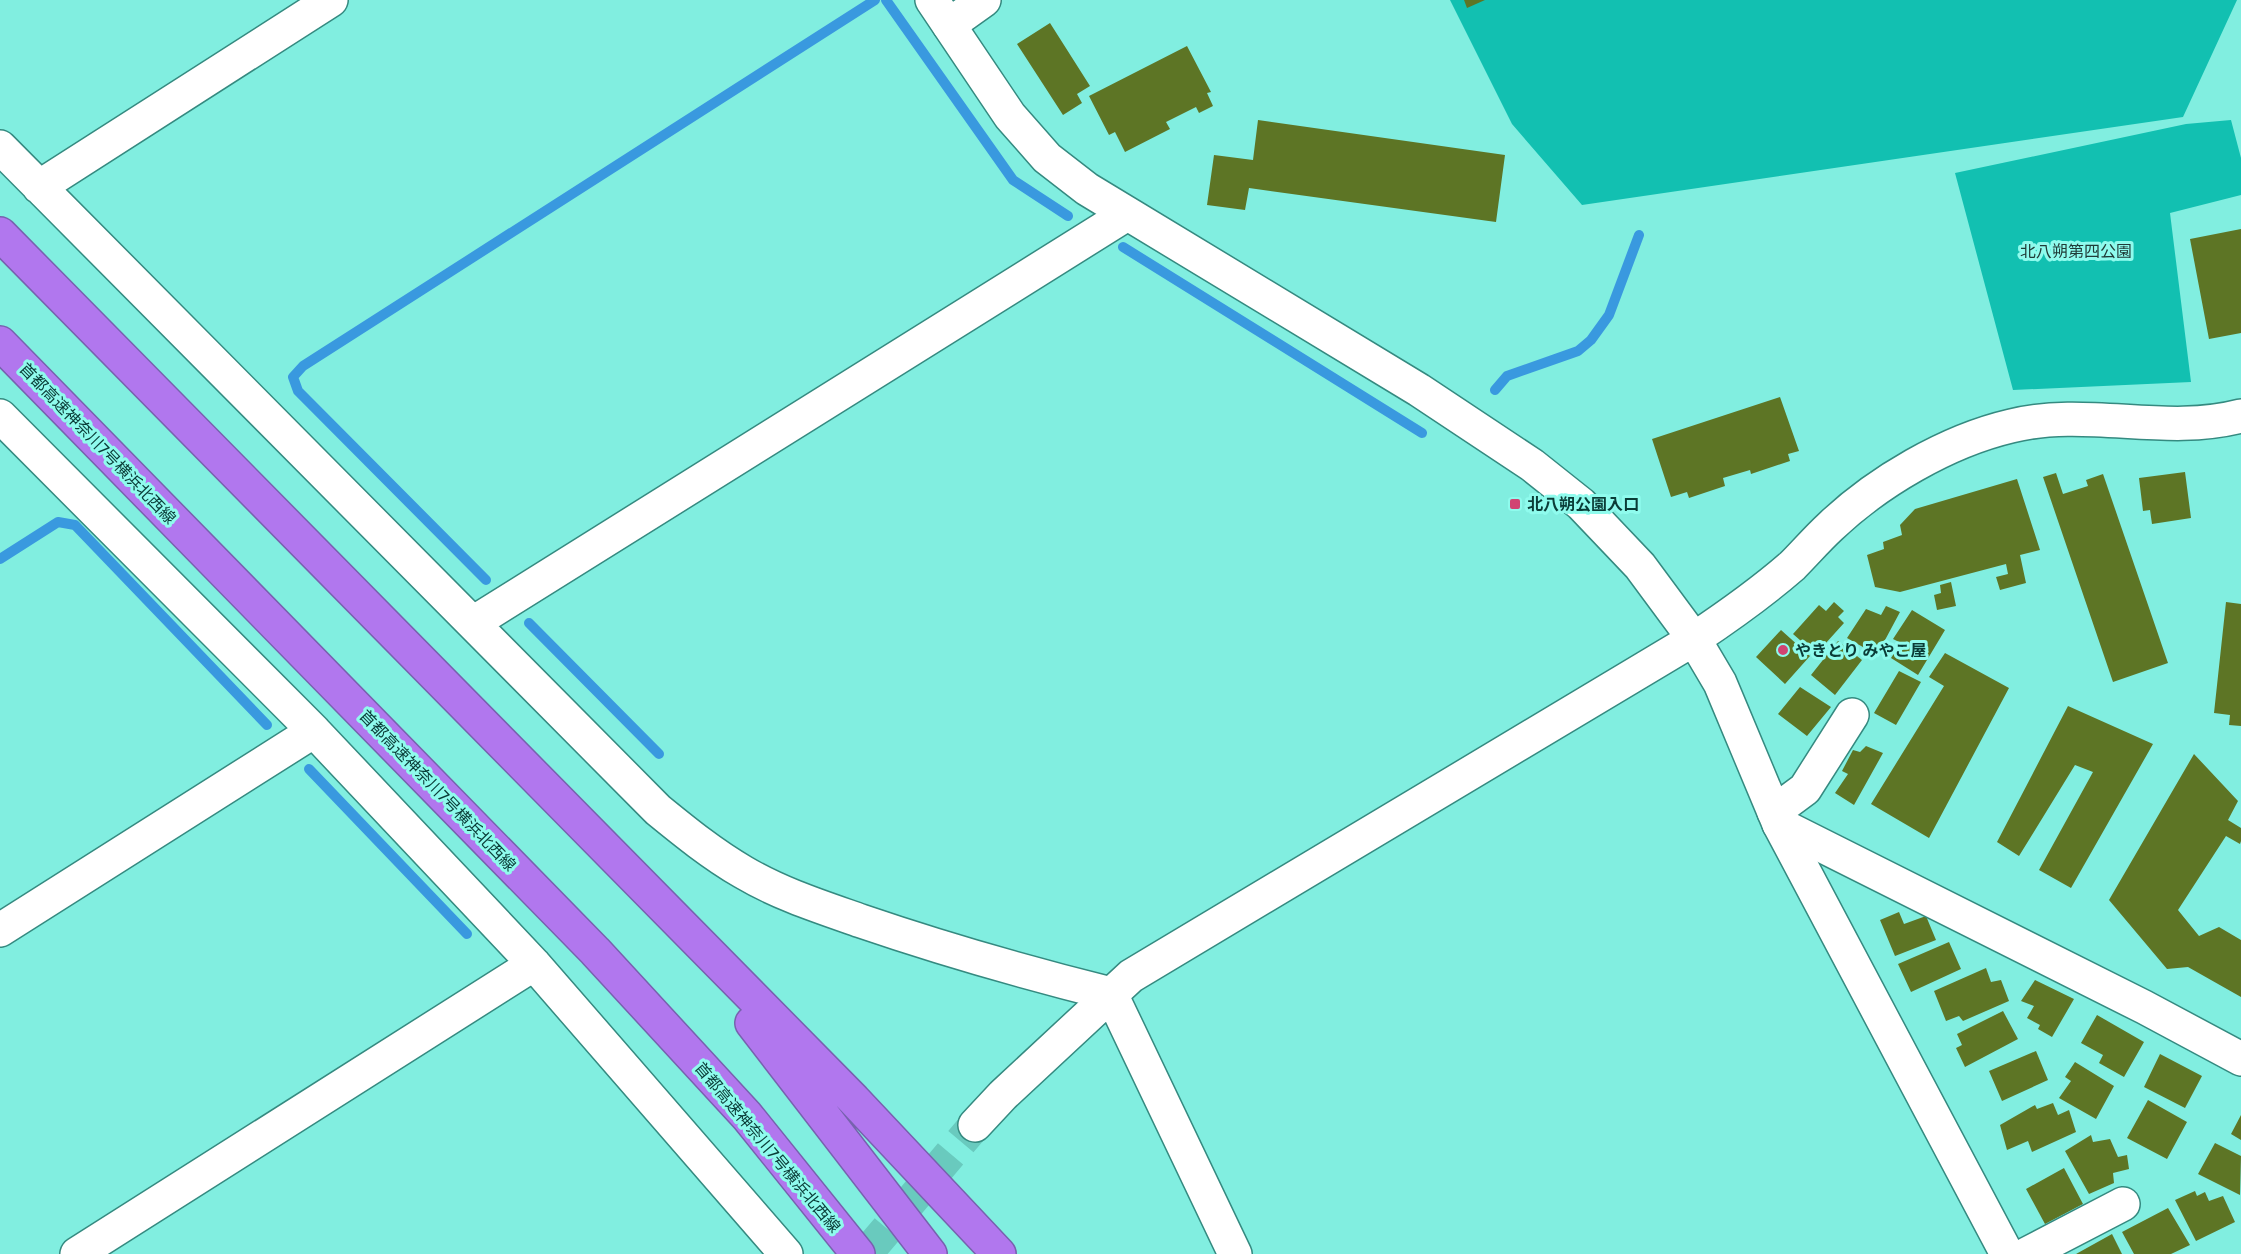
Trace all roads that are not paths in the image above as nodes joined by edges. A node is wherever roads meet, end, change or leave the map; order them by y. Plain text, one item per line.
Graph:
1 (331, 0) edge
2 (984, 0) edge
3 (941, 12) edge
4 (0, 147) edge
5 (39, 187) junction
6 (1127, 214) junction
7 (0, 234) edge
8 (0, 343) edge
9 (0, 416) edge
10 (2241, 416) edge
11 (472, 623) junction
12 (1694, 639) junction
13 (1852, 715) dead end
14 (314, 731) junction
15 (1777, 818) junction
16 (650, 895) junction
17 (0, 930) edge
18 (534, 964) junction
19 (1111, 994) junction
20 (2241, 1059) edge
21 (975, 1125) tunnel mouth
22 (2124, 1204) dead end
23 (77, 1254) edge
24 (786, 1254) edge
25 (858, 1254) edge
26 (930, 1254) edge
27 (999, 1254) edge
28 (1235, 1254) edge
29 (2007, 1254) edge
30 (2027, 1254) edge

1 - 5 street
2 - 3 street
3 - 6 street
4 - 5 street
5 - 11 street
6 - 11 street
6 - 12 street
7 - 16 highway
8 - 25 highway, 首都高速神奈川7号横浜北西線
9 - 14 street
10 - 12 street
11 - 19 street
12 - 15 street
12 - 19 street
13 - 15 street
14 - 17 street
14 - 18 street
15 - 20 street
15 - 29 street
16 - 26 highway
16 - 27 highway
18 - 23 street
18 - 24 street
19 - 21 street
19 - 28 street
22 - 30 street

